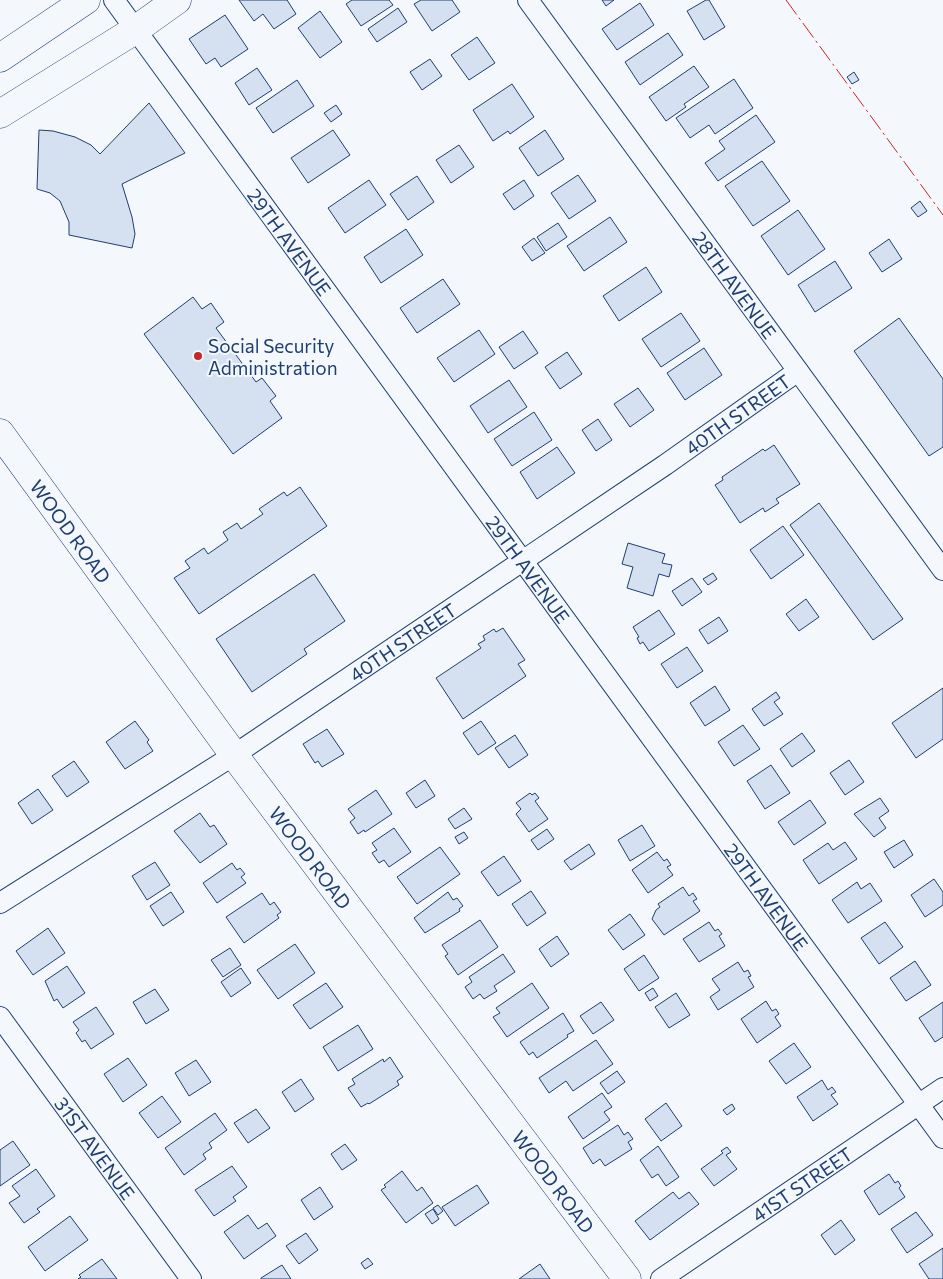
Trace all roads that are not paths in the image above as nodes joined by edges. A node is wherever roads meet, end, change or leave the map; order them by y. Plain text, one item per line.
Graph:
1 (86, 0) edge
2 (114, 0) edge
3 (177, 0) edge
4 (528, 0) edge
5 (135, 30) junction
6 (0, 58) edge
7 (0, 114) edge
8 (798, 371) junction
9 (0, 433) edge
10 (522, 562) junction
11 (943, 570) edge
12 (234, 755) junction
13 (0, 903) edge
14 (0, 1017) edge
15 (943, 1088) edge
16 (919, 1104) junction
17 (943, 1138) edge
18 (191, 1279) edge
19 (627, 1279) edge
20 (661, 1279) edge

1 - 6 street
2 - 5 street, 29TH AVENUE
3 - 5 street
4 - 8 street, 28TH AVENUE
5 - 7 street
5 - 10 street, 29TH AVENUE
8 - 10 street, 40TH STREET
8 - 11 street, 28TH AVENUE
9 - 12 street, WOOD ROAD
10 - 12 street, 40TH STREET
10 - 16 street, 29TH AVENUE
12 - 13 street, 40TH STREET
12 - 19 street, WOOD ROAD
14 - 18 street, 31ST AVENUE
15 - 16 street, 41ST STREET
16 - 17 street, 29TH AVENUE
16 - 20 street, 41ST STREET

